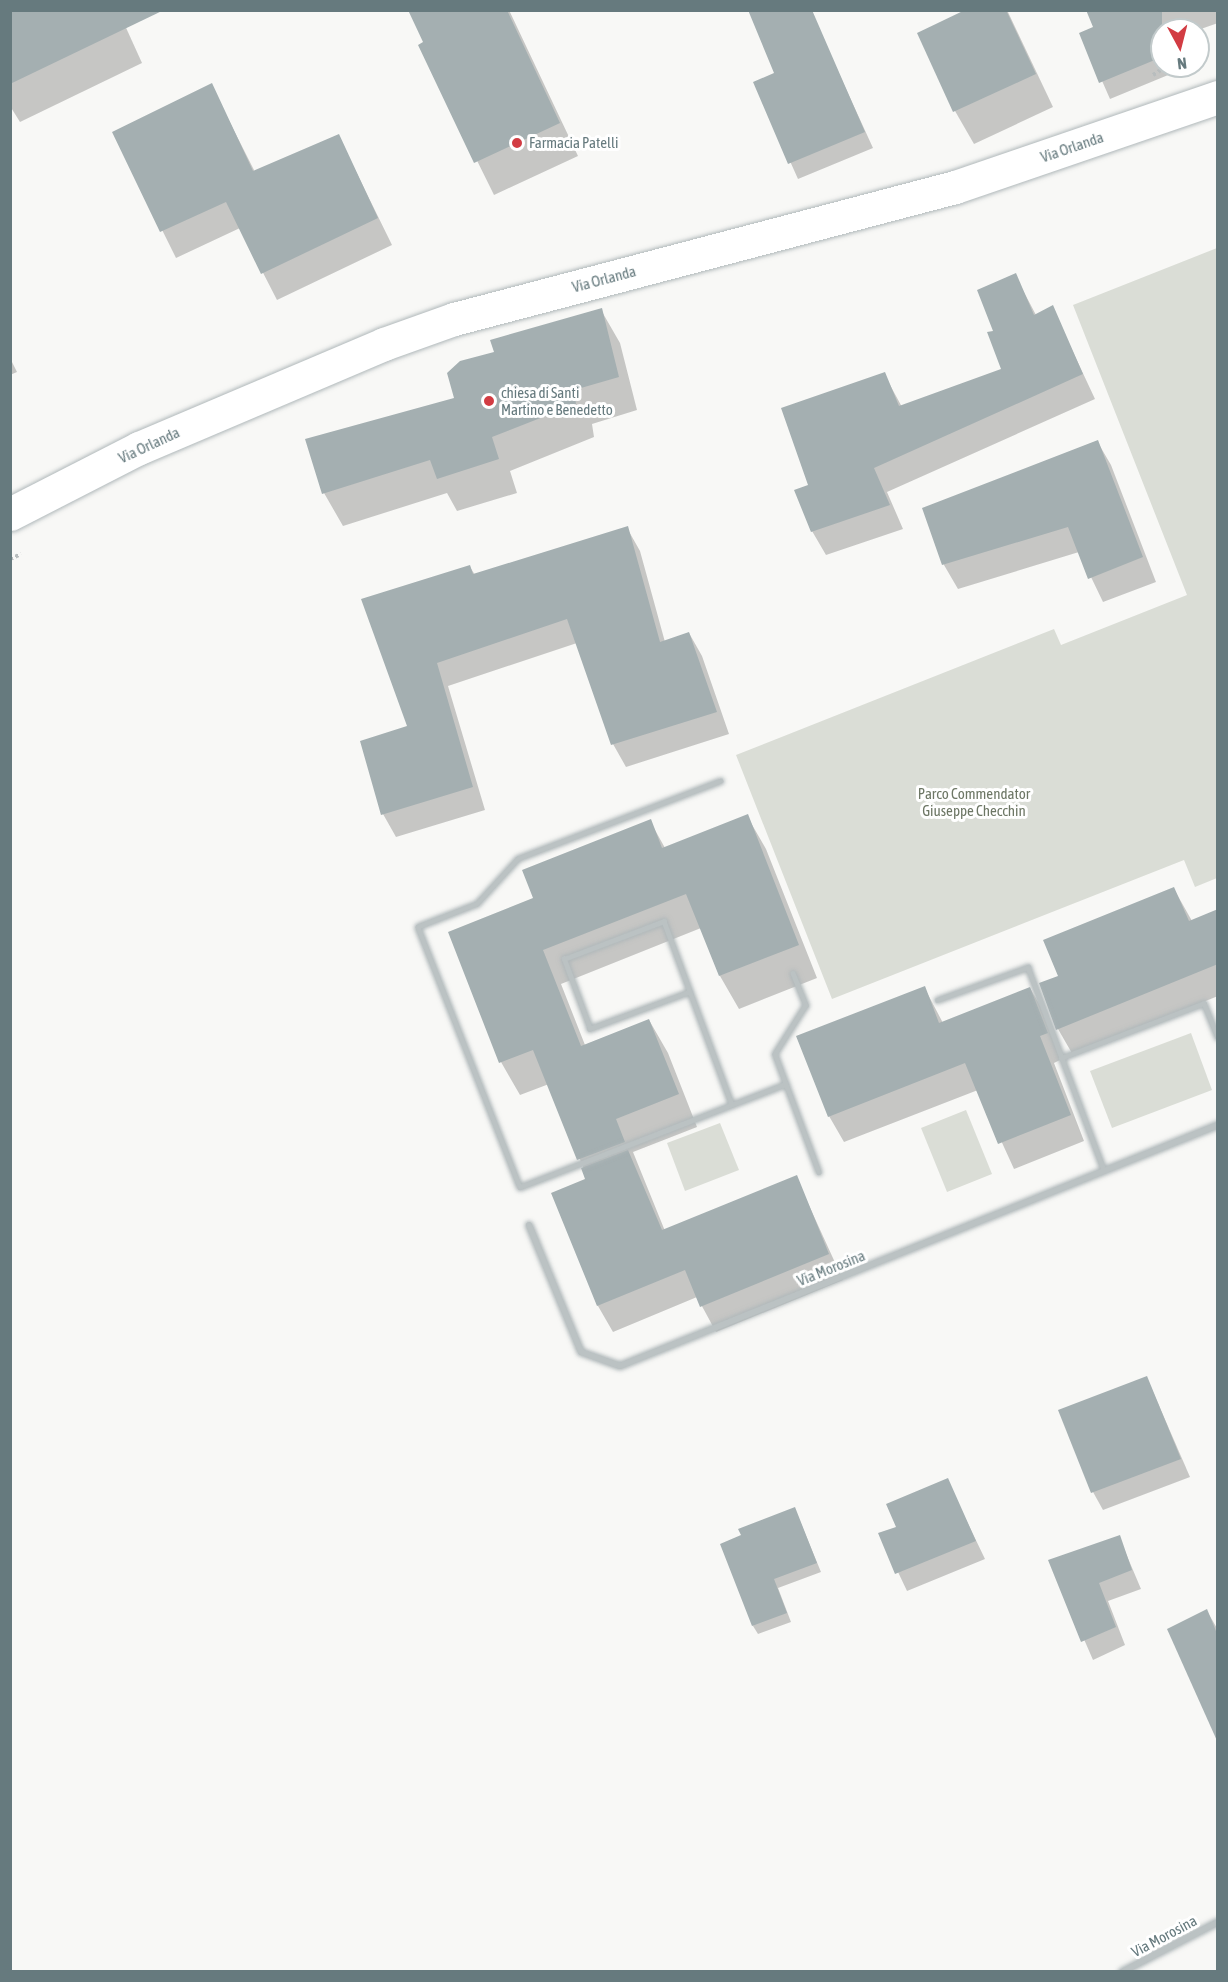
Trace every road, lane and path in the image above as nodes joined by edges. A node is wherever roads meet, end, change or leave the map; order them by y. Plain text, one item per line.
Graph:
1 (1152, 78) edge
2 (1149, 80) dead end
3 (1218, 97) edge
4 (10, 514) edge
5 (721, 781) dead end
6 (793, 973) dead end
7 (690, 992) junction
8 (937, 1000) dead end
9 (1218, 1037) edge
10 (1061, 1058) junction
11 (786, 1084) junction
12 (732, 1105) junction
13 (1218, 1125) edge
14 (1104, 1170) junction
15 (819, 1172) dead end
16 (529, 1225) dead end
17 (1218, 1922) edge
18 (1122, 1971) edge

1 - 2 path
3 - 4 main road, Via Orlanda
5 - 12 lane
6 - 11 lane
7 - 7 lane
7 - 12 lane
8 - 10 lane
9 - 10 lane
10 - 14 lane
11 - 12 lane
11 - 15 lane
13 - 14 street, Via Morosina
14 - 16 street, Via Morosina
17 - 18 street, Via Morosina

